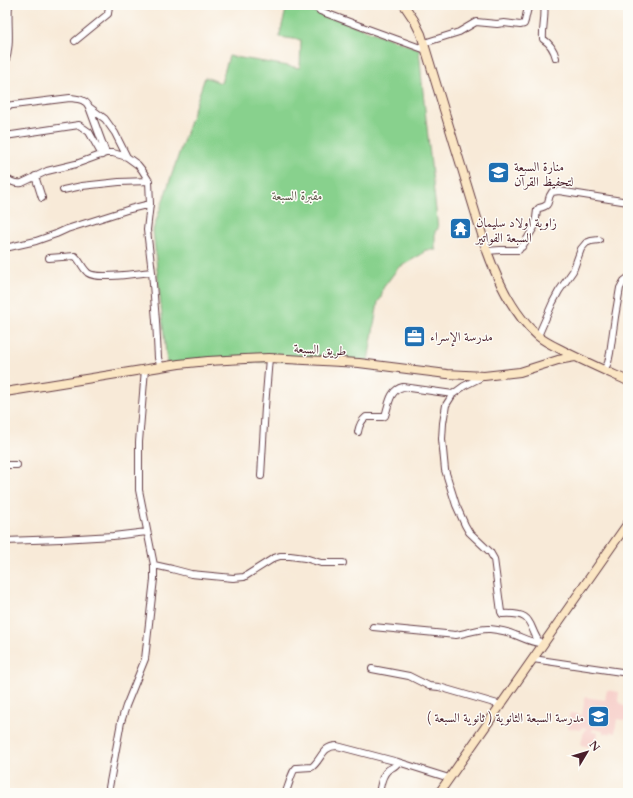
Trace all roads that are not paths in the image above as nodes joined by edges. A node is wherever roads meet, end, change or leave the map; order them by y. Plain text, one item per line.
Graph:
1 (9, 5) edge
2 (109, 5) edge
3 (316, 5) edge
4 (404, 5) edge
5 (530, 5) edge
6 (544, 5) edge
7 (75, 41) dead end
8 (425, 46) junction
9 (556, 58) dead end
10 (5, 63) edge
11 (5, 106) edge
12 (90, 107) junction
13 (5, 136) edge
14 (104, 154) junction
15 (127, 157) junction
16 (35, 176) junction
17 (6, 179) edge
18 (149, 181) junction
19 (63, 190) dead end
20 (42, 198) dead end
21 (628, 202) edge
22 (150, 204) junction
23 (599, 240) dead end
24 (5, 248) edge
25 (487, 251) junction
26 (49, 258) dead end
27 (152, 272) junction
28 (628, 278) edge
29 (538, 336) junction
30 (575, 357) junction
31 (269, 358) junction
32 (161, 367) junction
33 (145, 370) junction
34 (604, 370) junction
35 (484, 376) junction
36 (628, 381) edge
37 (5, 392) edge
38 (453, 394) junction
39 (358, 432) dead end
40 (5, 465) edge
41 (17, 465) dead end
42 (261, 476) dead end
43 (628, 524) edge
44 (147, 532) junction
45 (5, 541) edge
46 (343, 562) dead end
47 (154, 565) junction
48 (373, 627) dead end
49 (540, 645) junction
50 (533, 659) junction
51 (372, 669) dead end
52 (628, 673) edge
53 (501, 705) junction
54 (398, 762) junction
55 (449, 778) junction
56 (108, 793) edge
57 (286, 793) edge
58 (379, 793) edge
59 (439, 793) edge

1 - 10 street
2 - 7 street
3 - 8 street
4 - 8 street
5 - 8 street
6 - 9 street
8 - 25 street
11 - 12 street
12 - 14 street
12 - 15 street
13 - 14 street
14 - 15 street
14 - 16 street
15 - 18 street
16 - 17 street
16 - 20 street
18 - 19 street
18 - 22 street
21 - 25 street
22 - 24 street
22 - 27 street
23 - 29 street
25 - 29 street
26 - 27 street
27 - 32 street
28 - 34 street
29 - 30 street
30 - 34 street
30 - 35 street, طريق السبعة
31 - 32 street, طريق السبعة
31 - 35 street, طريق السبعة
31 - 42 street
32 - 33 street, طريق السبعة
33 - 37 street, طريق السبعة
33 - 44 street
34 - 36 street
35 - 38 street
38 - 39 street
38 - 49 street
40 - 41 street
43 - 49 street
44 - 45 street
44 - 47 street
46 - 47 street
47 - 56 street
48 - 49 street
49 - 50 street
50 - 52 street
50 - 53 street
51 - 53 street
53 - 55 street
54 - 55 street
54 - 57 street
54 - 58 street
55 - 59 street

